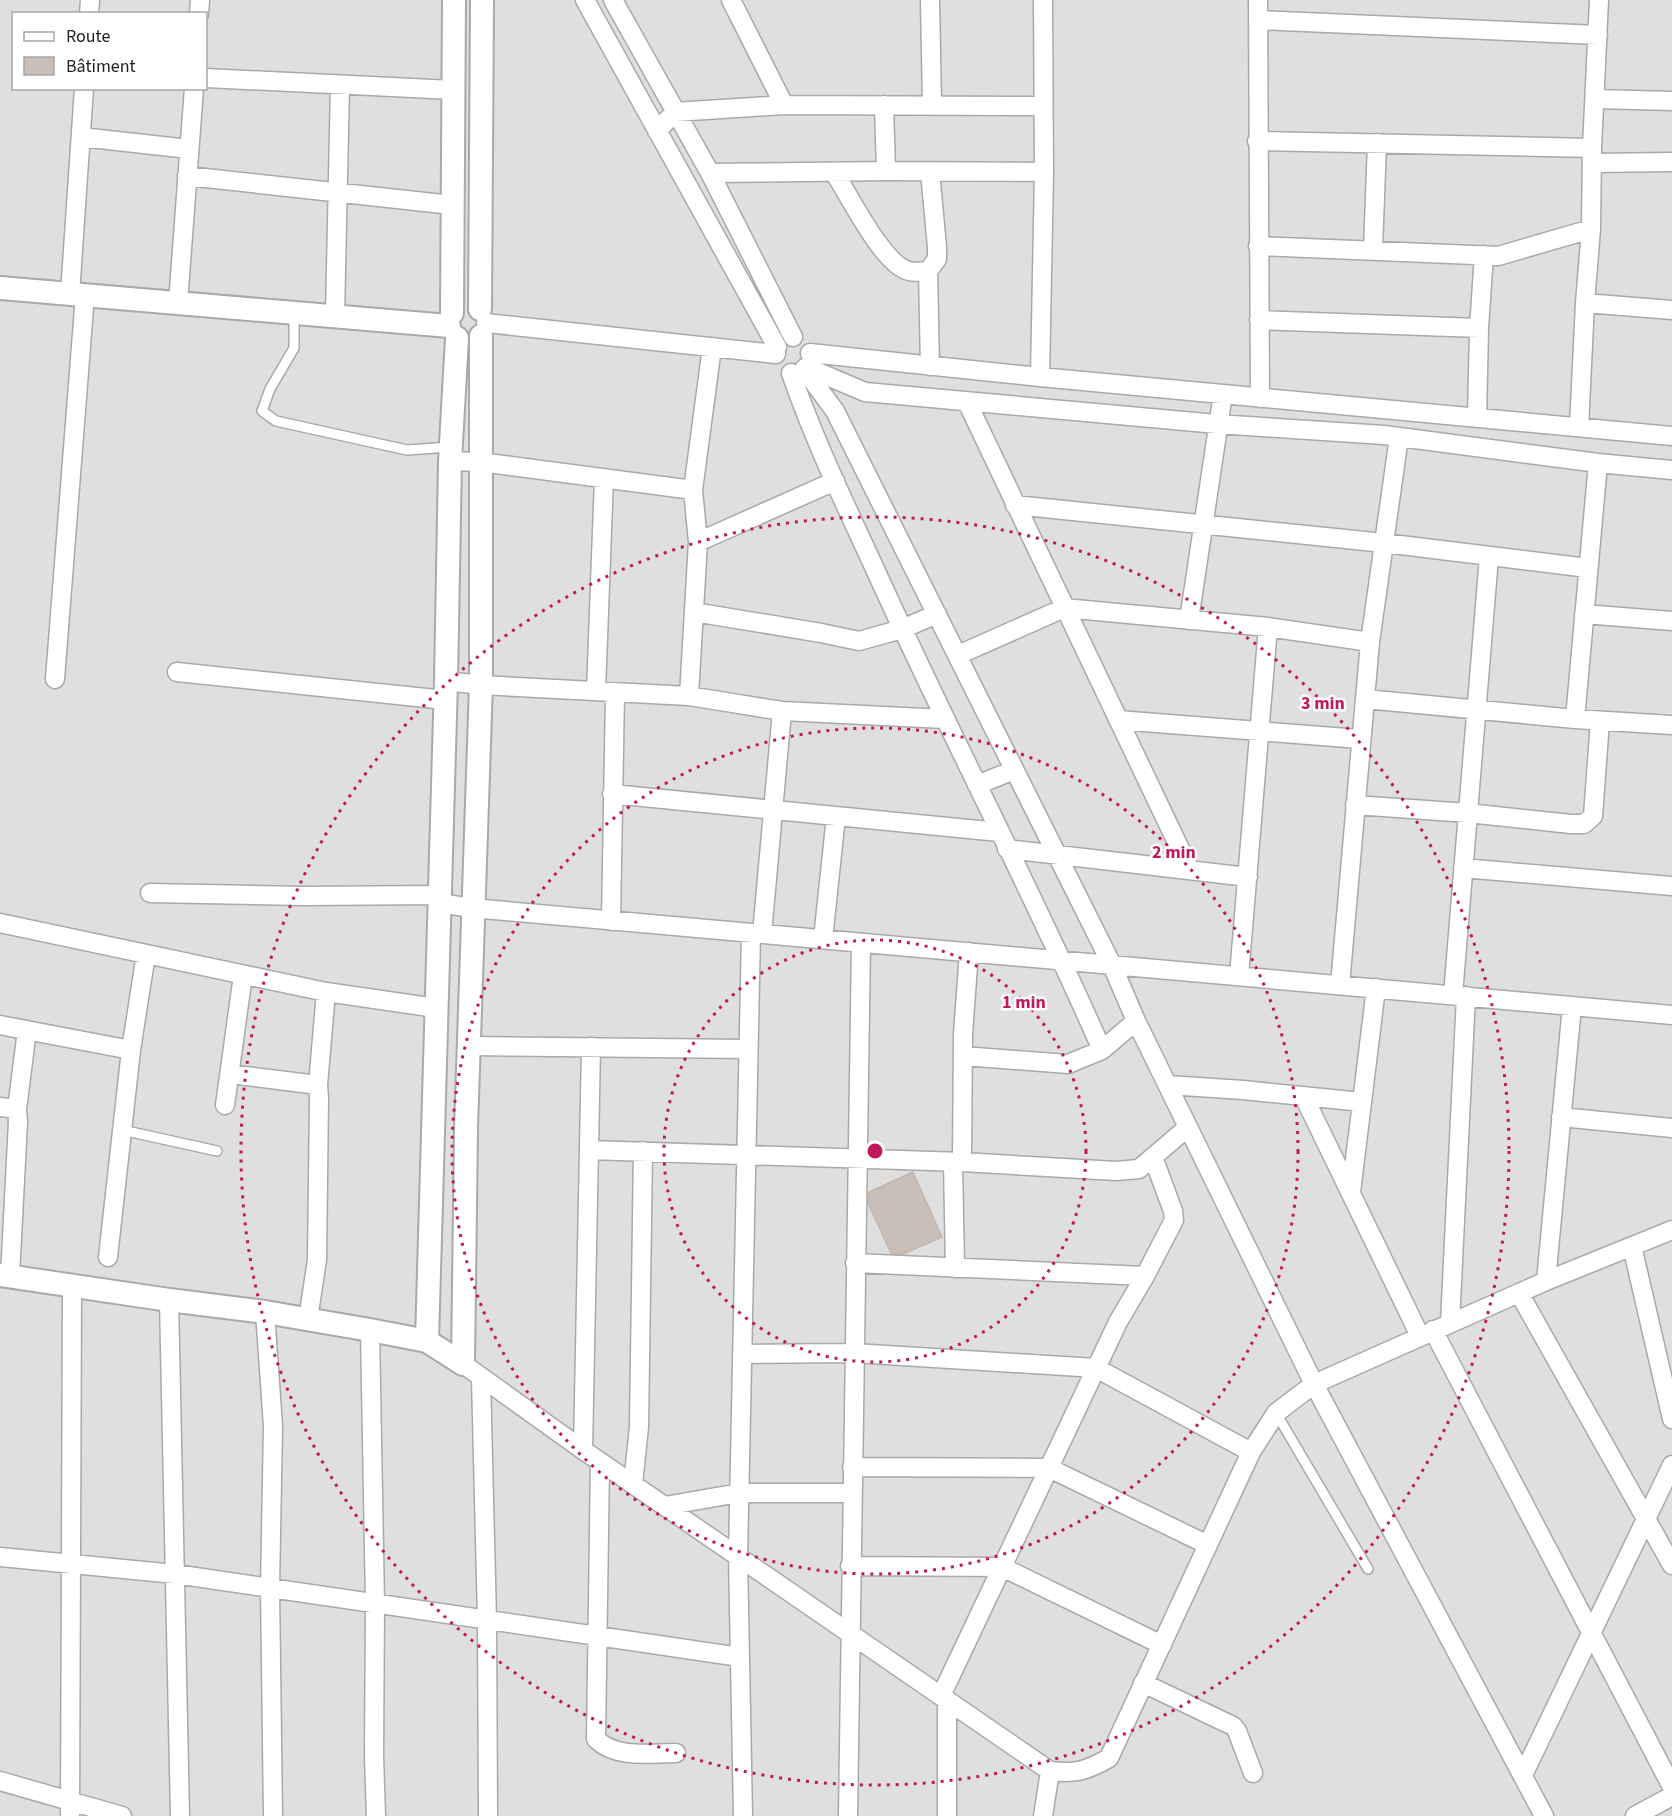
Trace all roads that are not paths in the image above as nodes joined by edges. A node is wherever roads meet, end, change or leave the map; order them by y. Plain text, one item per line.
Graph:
1 (454, 0) edge
2 (482, 0) edge
3 (585, 0) edge
4 (613, 0) edge
5 (730, 0) edge
6 (930, 0) edge
7 (1043, 0) edge
8 (1258, 0) edge
9 (1599, 0) edge
10 (1258, 20) junction
11 (1598, 35) junction
12 (207, 78) edge
13 (340, 84) junction
14 (84, 90) edge
15 (194, 90) edge
16 (453, 90) junction
17 (1595, 99) junction
18 (1672, 101) edge
19 (784, 105) junction
20 (884, 105) junction
21 (932, 105) junction
22 (1043, 106) junction
23 (675, 112) junction
24 (657, 131) junction
25 (81, 137) junction
26 (1257, 141) junction
27 (1377, 143) junction
28 (189, 149) junction
29 (1592, 155) junction
30 (1672, 162) edge
31 (886, 171) junction
32 (834, 172) junction
33 (930, 172) junction
34 (1044, 172) junction
35 (710, 173) junction
36 (187, 176) junction
37 (338, 192) junction
38 (452, 205) junction
39 (1591, 229) junction
40 (1258, 246) junction
41 (1373, 250) junction
42 (1484, 255) junction
43 (928, 271) junction
44 (0, 288) edge
45 (77, 294) junction
46 (178, 303) junction
47 (1585, 303) junction
48 (1672, 310) edge
49 (294, 312) junction
50 (335, 316) junction
51 (1259, 320) junction
52 (482, 323) junction
53 (453, 326) junction
54 (1479, 328) junction
55 (793, 337) junction
56 (712, 347) junction
57 (776, 351) junction
58 (803, 365) junction
59 (930, 366) junction
60 (1040, 377) junction
61 (1223, 394) junction
62 (1260, 398) junction
63 (967, 402) junction
64 (1387, 409) junction
65 (1477, 418) junction
66 (1217, 424) junction
67 (1579, 427) junction
68 (1391, 436) junction
69 (1672, 436) edge
70 (450, 454) junction
71 (480, 462) junction
72 (1598, 463) junction
73 (1672, 470) edge
74 (604, 478) junction
75 (835, 481) junction
76 (693, 490) junction
77 (1015, 505) junction
78 (1202, 524) junction
79 (698, 542) junction
80 (1384, 543) junction
81 (1489, 557) junction
82 (1588, 568) junction
83 (1065, 609) junction
84 (694, 612) junction
85 (938, 614) junction
86 (1584, 614) junction
87 (1189, 620) junction
88 (1672, 621) edge
89 (1268, 627) junction
90 (902, 629) junction
91 (1370, 642) junction
92 (958, 655) junction
93 (177, 672) dead end
94 (55, 679) dead end
95 (481, 685) junction
96 (445, 691) junction
97 (596, 692) junction
98 (615, 693) junction
99 (689, 696) junction
100 (1365, 699) junction
101 (1477, 709) junction
102 (782, 711) junction
103 (945, 719) junction
104 (1575, 719) junction
105 (1118, 720) junction
106 (1600, 721) junction
107 (1672, 725) edge
108 (1260, 730) junction
109 (1360, 739) junction
110 (1014, 770) junction
111 (977, 785) junction
112 (612, 794) junction
113 (1355, 805) junction
114 (773, 810) junction
115 (1468, 813) junction
116 (836, 816) junction
117 (999, 831) junction
118 (1007, 849) junction
119 (1055, 854) junction
120 (1463, 868) junction
121 (1190, 870) junction
122 (1248, 877) junction
123 (1672, 886) edge
124 (150, 893) dead end
125 (439, 899) junction
126 (472, 908) junction
127 (611, 921) junction
128 (0, 923) edge
129 (756, 934) junction
130 (823, 939) junction
131 (861, 943) junction
132 (969, 952) junction
133 (146, 954) junction
134 (1063, 960) junction
135 (1112, 965) junction
136 (243, 975) junction
137 (1239, 976) junction
138 (1340, 985) junction
139 (1376, 988) junction
140 (326, 992) junction
141 (1459, 996) junction
142 (1572, 1006) junction
143 (436, 1008) junction
144 (1672, 1015) edge
145 (1136, 1021) junction
146 (0, 1024) edge
147 (27, 1030) junction
148 (468, 1046) junction
149 (591, 1047) junction
150 (748, 1049) junction
151 (131, 1050) junction
152 (1102, 1050) junction
153 (963, 1056) junction
154 (230, 1074) junction
155 (318, 1084) junction
156 (1168, 1085) junction
157 (1304, 1096) junction
158 (1362, 1102) junction
159 (225, 1105) dead end
160 (8, 1108) edge
161 (1562, 1117) junction
162 (1188, 1127) junction
163 (1672, 1128) edge
164 (122, 1130) junction
165 (589, 1150) junction
166 (217, 1151) dead end
167 (643, 1151) junction
168 (746, 1155) junction
169 (1154, 1157) junction
170 (857, 1159) junction
171 (957, 1162) junction
172 (1351, 1193) junction
173 (1672, 1230) edge
174 (1632, 1246) junction
175 (108, 1257) dead end
176 (855, 1263) junction
177 (955, 1268) junction
178 (5, 1276) edge
179 (1145, 1276) junction
180 (1546, 1281) junction
181 (72, 1286) junction
182 (1519, 1293) junction
183 (169, 1300) junction
184 (265, 1312) junction
185 (308, 1319) junction
186 (370, 1330) junction
187 (1434, 1330) junction
188 (427, 1341) junction
189 (742, 1353) junction
190 (854, 1353) junction
191 (463, 1364) junction
192 (1096, 1368) junction
193 (481, 1377) junction
194 (1314, 1383) junction
195 (1276, 1413) junction
196 (1672, 1419) edge
197 (583, 1450) junction
198 (1251, 1452) junction
199 (600, 1462) junction
200 (1672, 1465) edge
201 (852, 1467) junction
202 (1049, 1468) junction
203 (633, 1484) junction
204 (739, 1492) junction
205 (852, 1493) junction
206 (665, 1506) junction
207 (1646, 1519) junction
208 (1208, 1545) junction
209 (738, 1556) junction
210 (0, 1557) edge
211 (71, 1564) junction
212 (1672, 1565) edge
213 (850, 1566) junction
214 (1002, 1567) junction
215 (1368, 1569) dead end
216 (175, 1574) junction
217 (270, 1588) junction
218 (375, 1604) junction
219 (487, 1620) junction
220 (1591, 1632) junction
221 (849, 1633) junction
222 (597, 1636) junction
223 (1162, 1645) junction
224 (740, 1657) junction
225 (1143, 1683) junction
226 (944, 1698) junction
227 (676, 1753) dead end
228 (1050, 1771) junction
229 (1253, 1773) dead end
230 (1523, 1775) junction
231 (0, 1780) edge
232 (1672, 1787) edge
233 (1672, 1796) edge
234 (70, 1808) edge
235 (122, 1816) edge
236 (180, 1816) edge
237 (273, 1816) edge
238 (376, 1816) edge
239 (488, 1816) edge
240 (743, 1816) edge
241 (848, 1816) edge
242 (947, 1816) edge
243 (1043, 1816) edge
244 (1544, 1816) edge
245 (1635, 1816) edge

1 - 16 street
2 - 52 street
3 - 24 street
4 - 23 street
5 - 19 street
6 - 21 street
7 - 22 street
8 - 10 street
9 - 11 street
10 - 11 street
10 - 26 street
11 - 17 street
12 - 13 street
13 - 16 street
13 - 37 street
14 - 25 street
15 - 28 street
16 - 38 street
17 - 18 street
17 - 29 street
19 - 20 street
19 - 23 street
20 - 21 street
20 - 31 street
21 - 22 street
22 - 34 street
23 - 24 street
23 - 35 street
24 - 57 street
25 - 28 street
25 - 45 street
26 - 27 street
26 - 40 street
27 - 29 street
27 - 41 street
28 - 36 street
29 - 30 street
29 - 39 street
31 - 32 street
31 - 33 street
32 - 35 street
32 - 43 street
33 - 34 street
33 - 43 street
34 - 60 street
35 - 55 street
36 - 37 street
36 - 46 street
37 - 38 street
37 - 50 street
38 - 53 street
39 - 42 street
39 - 47 street
40 - 41 street
40 - 51 street
41 - 42 street
42 - 54 street
43 - 59 street
44 - 45 street
45 - 46 street
45 - 94 street
46 - 49 street
47 - 48 street
47 - 67 street
49 - 50 street
49 - 70 lane
50 - 53 street
51 - 54 street
51 - 62 street
52 - 53 street
52 - 53 street
52 - 56 street
52 - 71 street
53 - 70 street
54 - 65 street
55 - 57 street
55 - 58 street
56 - 57 street
56 - 76 street
57 - 58 street
58 - 59 street
58 - 63 street
58 - 75 street
58 - 85 street
59 - 60 street
60 - 61 street
61 - 62 street
61 - 66 street
62 - 64 street
63 - 66 street
63 - 77 street
64 - 65 street
64 - 68 street
65 - 67 street
66 - 68 street
66 - 78 street
67 - 69 street
68 - 72 street
68 - 80 street
70 - 71 street
70 - 96 street
71 - 74 street
71 - 95 street
72 - 73 street
72 - 82 street
74 - 76 street
74 - 97 street
75 - 79 street
75 - 90 street
76 - 79 street
77 - 78 street
77 - 83 street
78 - 80 street
78 - 87 street
79 - 84 street
80 - 81 street
80 - 91 street
81 - 82 street
81 - 101 street
82 - 86 street
83 - 87 street
83 - 92 street
83 - 105 street
84 - 90 street
84 - 99 street
85 - 90 street
85 - 92 street
86 - 88 street
86 - 104 street
87 - 89 street
89 - 91 street
89 - 108 street
90 - 103 street
91 - 100 street
92 - 110 street
93 - 96 street
95 - 96 street
95 - 97 street
95 - 126 street
96 - 125 street
97 - 98 street
98 - 99 street
98 - 112 street
99 - 102 street
100 - 101 street
100 - 109 street
101 - 104 street
101 - 115 street
102 - 103 street
102 - 114 street
103 - 111 street
104 - 106 street
105 - 108 street
105 - 121 street
106 - 107 street
106 - 115 street
108 - 109 street
108 - 122 street
109 - 113 street
110 - 111 street
110 - 119 street
111 - 117 street
112 - 114 street
112 - 127 street
113 - 115 street
113 - 138 street
114 - 116 street
114 - 129 street
115 - 120 street
116 - 117 street
116 - 130 street
117 - 118 street
118 - 119 street
118 - 134 street
119 - 121 street
119 - 135 street
120 - 123 street
120 - 141 street
121 - 122 street
122 - 137 street
124 - 125 street
125 - 126 street
125 - 143 street
126 - 127 street
126 - 148 street
127 - 129 street
128 - 133 street
129 - 130 street
129 - 150 street
130 - 131 street
131 - 132 street
131 - 170 street
132 - 134 street
132 - 153 street
133 - 136 street
133 - 151 street
134 - 135 street
134 - 152 street
135 - 137 street
135 - 145 street
136 - 140 street
136 - 154 street
137 - 138 street
138 - 139 street
139 - 141 street
139 - 158 street
140 - 143 street
140 - 155 street
141 - 142 street
141 - 187 street
142 - 144 street
142 - 161 street
143 - 188 street
145 - 152 street
145 - 156 street
146 - 147 street
147 - 151 street
147 - 160 street
148 - 149 street
148 - 191 street
149 - 150 street
149 - 165 street
150 - 168 street
151 - 164 street
152 - 153 street
153 - 171 street
154 - 155 street
154 - 159 street
155 - 185 street
156 - 157 street
156 - 162 street
157 - 158 street
157 - 172 street
158 - 172 street
160 - 178 street
161 - 163 street
161 - 180 street
162 - 169 street
162 - 194 street
164 - 166 lane
164 - 175 street
165 - 167 street
165 - 197 street
167 - 168 street
167 - 203 street
168 - 170 street
168 - 189 street
169 - 171 street
169 - 179 street
170 - 171 street
170 - 176 street
171 - 177 street
172 - 187 street
173 - 174 street
174 - 180 street
174 - 196 street
176 - 177 street
176 - 190 street
177 - 179 street
178 - 181 street
179 - 192 street
180 - 182 street
181 - 183 street
181 - 211 street
182 - 187 street
182 - 207 street
183 - 184 street
183 - 216 street
184 - 185 street
184 - 217 street
185 - 186 street
186 - 188 street
186 - 218 street
187 - 194 street
187 - 220 street
188 - 191 street
189 - 190 street
189 - 204 street
190 - 192 street
190 - 201 street
191 - 193 street
192 - 198 street
192 - 202 street
193 - 197 street
193 - 219 street
194 - 195 street
194 - 230 street
195 - 198 street
195 - 215 lane
197 - 199 street
198 - 208 street
199 - 203 street
199 - 222 street
200 - 207 street
201 - 202 street
201 - 205 street
202 - 208 street
202 - 214 street
203 - 206 street
204 - 205 street
204 - 206 street
204 - 209 street
205 - 213 street
206 - 209 street
207 - 212 street
207 - 220 street
208 - 223 street
209 - 221 street
209 - 224 street
210 - 211 street
211 - 216 street
211 - 234 street
213 - 214 street
213 - 221 street
214 - 223 street
214 - 226 street
216 - 217 street
216 - 236 street
217 - 218 street
217 - 237 street
218 - 219 street
218 - 238 street
219 - 222 street
219 - 239 street
220 - 230 street
220 - 232 street
221 - 226 street
221 - 241 street
222 - 224 street
222 - 227 street
223 - 225 street
224 - 240 street
225 - 228 street
225 - 229 street
226 - 228 street
226 - 242 street
228 - 243 street
230 - 244 street
231 - 234 street
233 - 245 street
234 - 235 street

